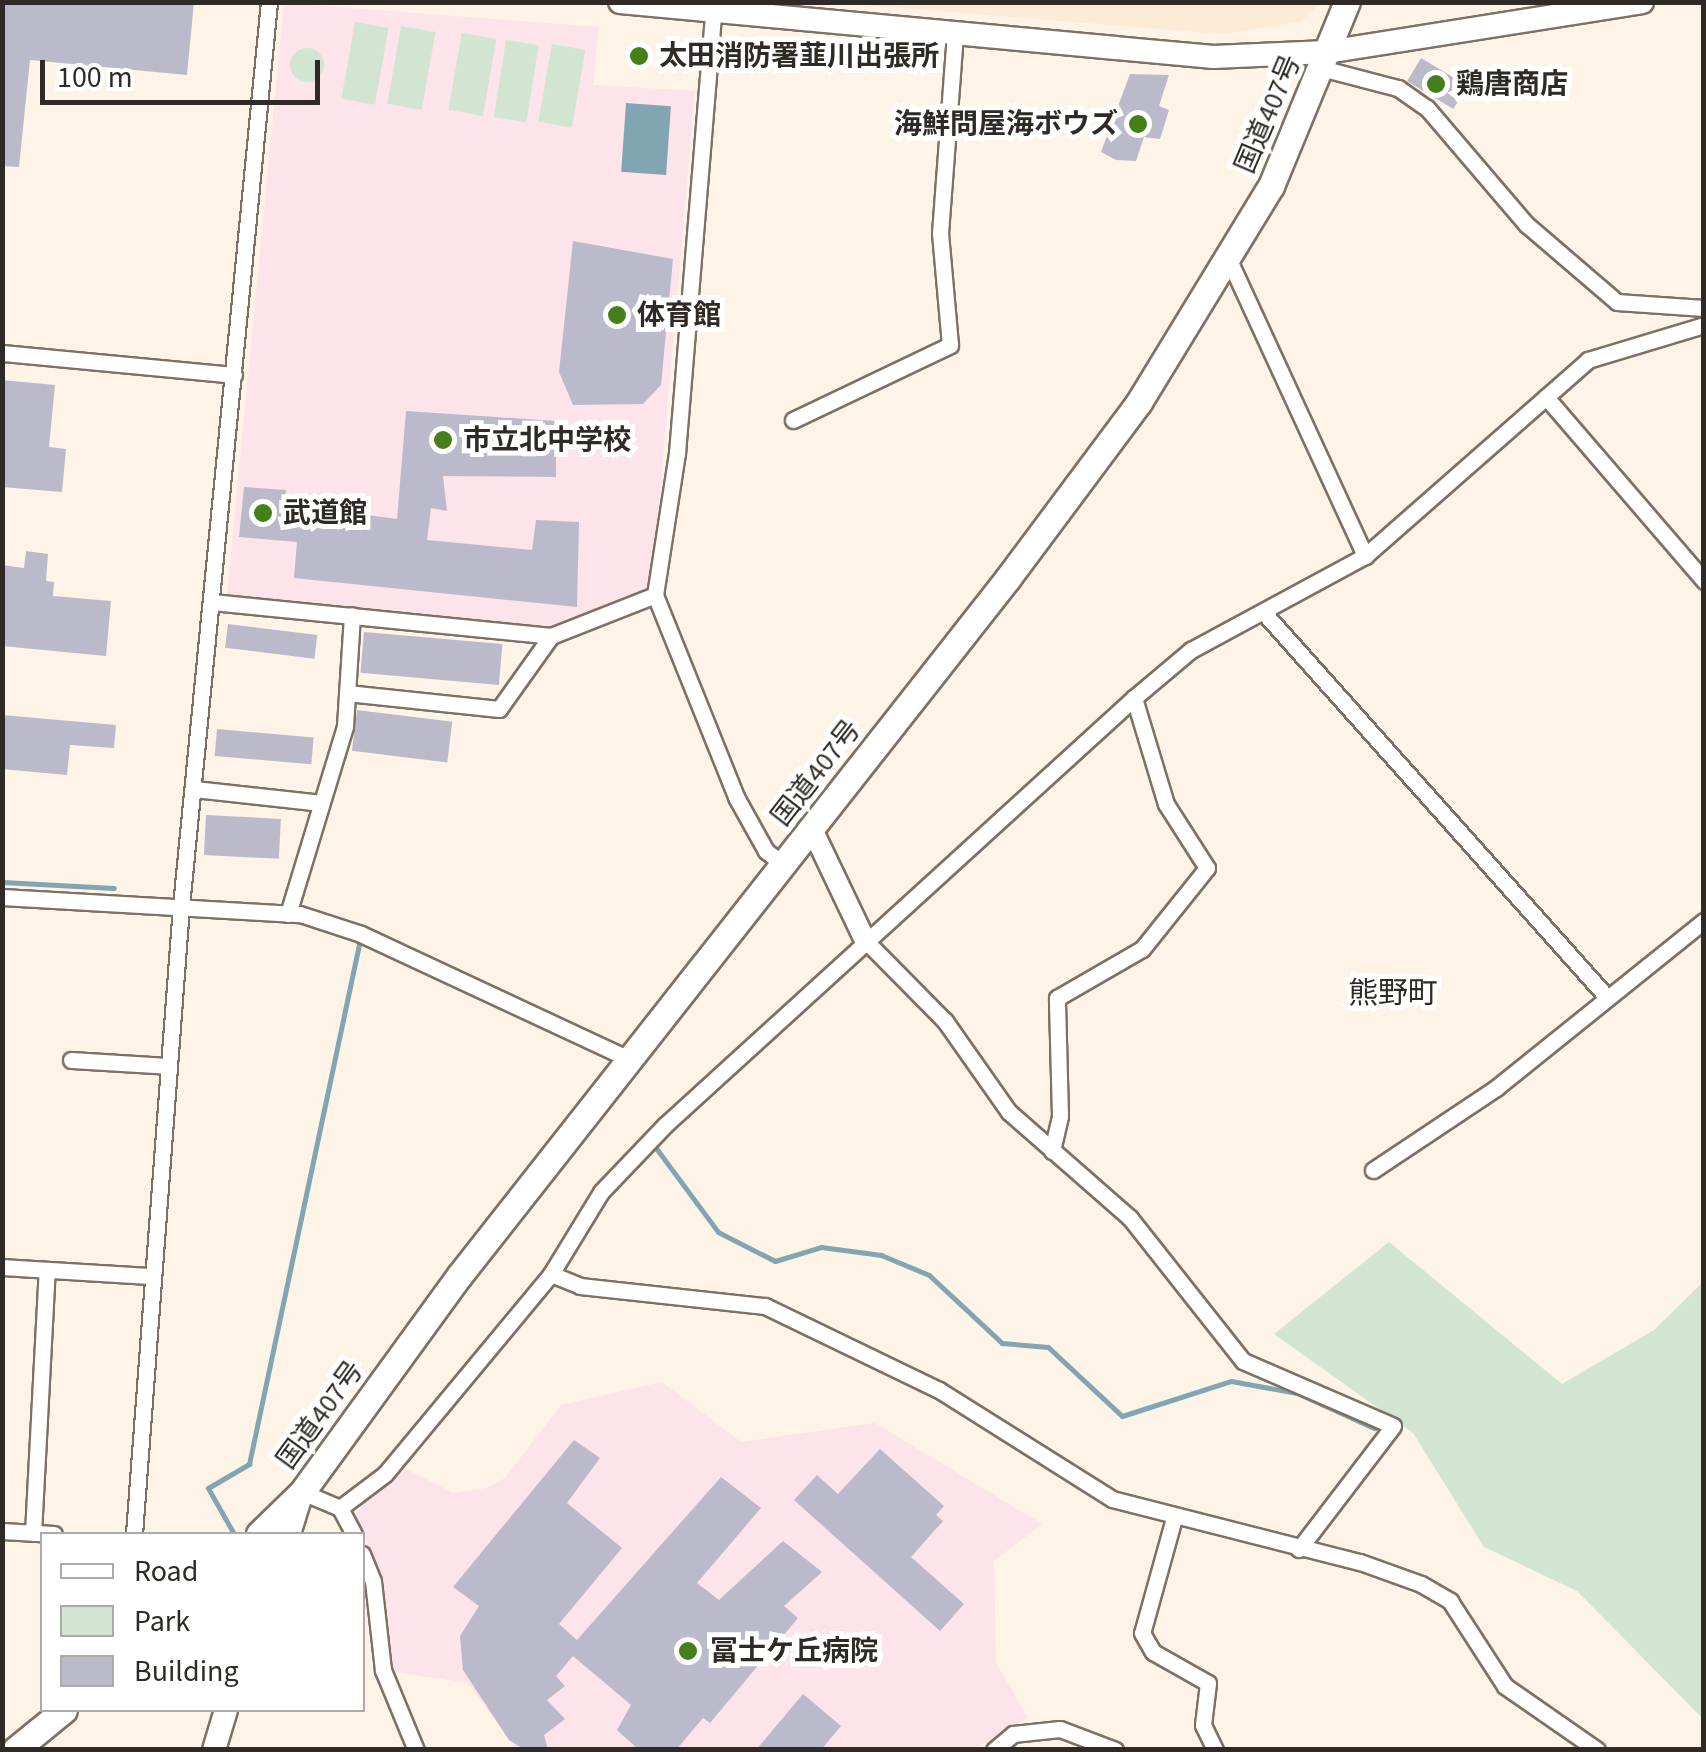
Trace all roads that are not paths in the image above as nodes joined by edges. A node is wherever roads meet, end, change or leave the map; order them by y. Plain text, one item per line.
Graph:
1 (269, 2) edge
2 (620, 2) edge
3 (1347, 2) edge
4 (1642, 2) edge
5 (713, 12) junction
6 (955, 34) junction
7 (1324, 60) junction
8 (1229, 260) junction
9 (1704, 308) edge
10 (1704, 324) edge
11 (2, 352) edge
12 (234, 375) junction
13 (1546, 397) junction
14 (793, 420) dead end
15 (1365, 556) junction
16 (1704, 582) edge
17 (655, 595) junction
18 (212, 602) junction
19 (1265, 614) junction
20 (352, 616) junction
21 (551, 636) junction
22 (347, 693) junction
23 (1134, 698) junction
24 (195, 789) junction
25 (321, 803) junction
26 (811, 828) junction
27 (783, 864) junction
28 (2, 897) edge
29 (181, 906) junction
30 (288, 914) junction
31 (1704, 921) edge
32 (865, 940) junction
33 (1606, 996) junction
34 (71, 1060) dead end
35 (629, 1060) junction
36 (168, 1066) junction
37 (1052, 1151) junction
38 (1373, 1170) dead end
39 (2, 1268) edge
40 (47, 1270) junction
41 (551, 1274) junction
42 (150, 1276) junction
43 (302, 1492) junction
44 (340, 1508) junction
45 (1174, 1518) junction
46 (2, 1532) edge
47 (134, 1532) edge
48 (260, 1532) edge
49 (290, 1532) edge
50 (353, 1532) edge
51 (33, 1533) junction
52 (40, 1533) edge
53 (1299, 1549) junction
54 (365, 1561) edge
55 (62, 1712) edge
56 (225, 1712) edge
57 (15, 1750) edge
58 (214, 1750) edge
59 (416, 1750) edge
60 (994, 1750) edge
61 (1115, 1750) edge
62 (1215, 1750) edge
63 (1597, 1750) edge

1 - 12 street
2 - 5 main road
3 - 7 highway, 国道407号
4 - 7 main road
5 - 6 main road
5 - 17 street
6 - 7 main road
6 - 14 street
7 - 8 highway, 国道407号
7 - 9 street
8 - 15 street
8 - 26 highway, 国道407号
10 - 13 street
11 - 12 street
12 - 18 street
13 - 15 street
13 - 16 street
15 - 19 street
17 - 21 street
17 - 27 street
18 - 20 street
18 - 24 street
19 - 23 street
19 - 33 street
20 - 21 street
20 - 22 street
21 - 22 street
22 - 25 street
23 - 32 street
23 - 37 street
24 - 25 street
24 - 29 street
25 - 30 street
26 - 27 highway, 国道407号
26 - 32 street
27 - 35 highway, 国道407号
28 - 29 street
29 - 30 street
29 - 36 street
30 - 35 street
31 - 33 street
32 - 37 street
32 - 41 street
33 - 38 street
34 - 36 street
35 - 43 highway, 国道407号
36 - 42 street
37 - 53 street
39 - 40 street
40 - 42 street
40 - 51 street
41 - 44 street
41 - 45 street
42 - 47 street
43 - 44 street
43 - 48 highway, 国道407号
43 - 49 main road
44 - 50 street
45 - 53 street
45 - 62 street
46 - 51 street
51 - 52 street
53 - 63 street
54 - 59 street
55 - 57 highway
56 - 58 main road
60 - 61 street

